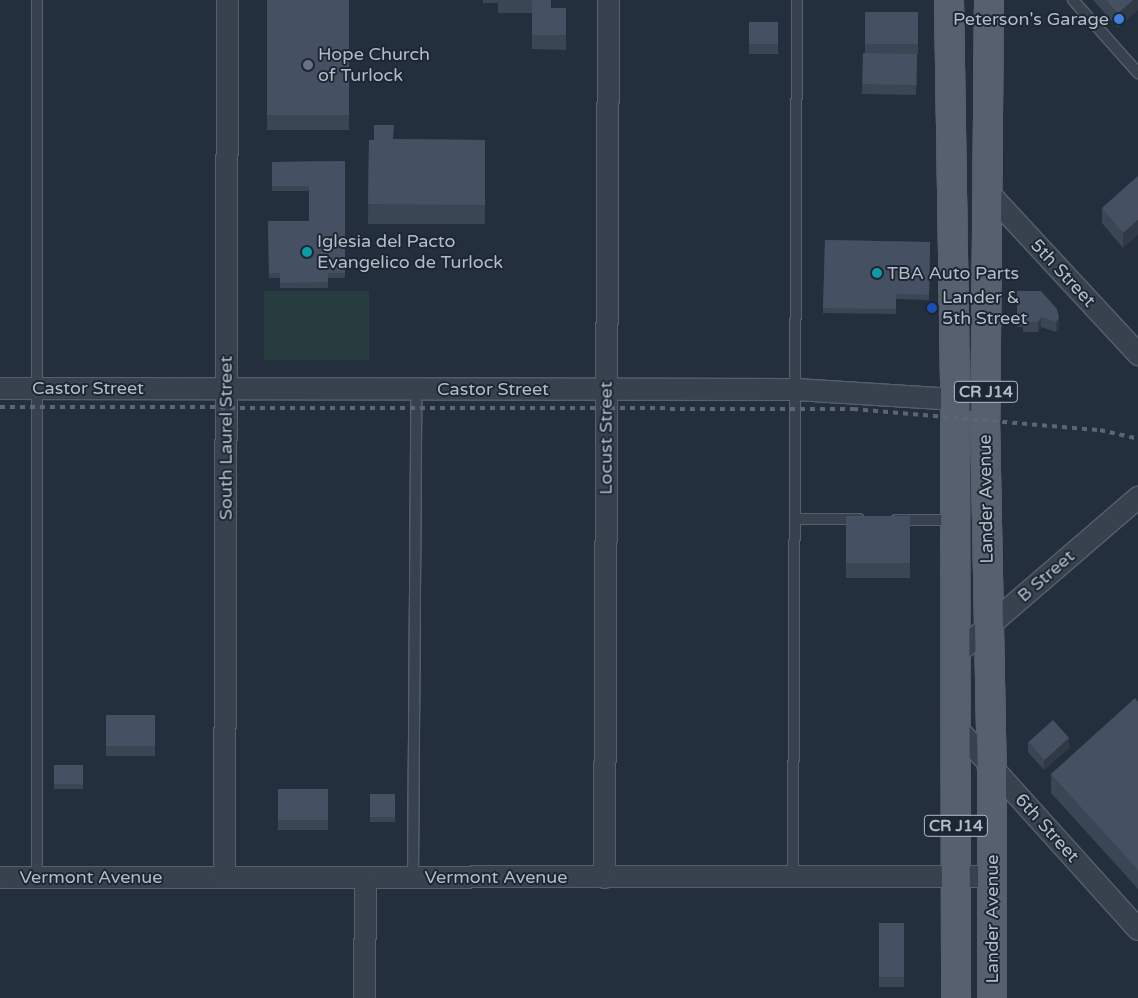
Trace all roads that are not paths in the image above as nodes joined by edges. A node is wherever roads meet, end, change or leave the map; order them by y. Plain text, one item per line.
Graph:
1 (37, 0) edge
2 (227, 0) edge
3 (608, 0) edge
4 (797, 0) edge
5 (948, 0) edge
6 (1073, 0) edge
7 (991, 6) edge
8 (1138, 73) edge
9 (988, 192) junction
10 (1138, 354) edge
11 (0, 388) edge
12 (38, 388) junction
13 (226, 389) junction
14 (606, 389) junction
15 (796, 389) junction
16 (416, 390) junction
17 (955, 398) junction
18 (985, 401) junction
19 (1138, 497) edge
20 (795, 519) junction
21 (954, 520) junction
22 (988, 626) junction
23 (954, 655) junction
24 (955, 726) junction
25 (992, 767) junction
26 (793, 876) junction
27 (957, 876) junction
28 (992, 876) junction
29 (0, 877) edge
30 (36, 877) junction
31 (224, 877) junction
32 (365, 877) junction
33 (413, 877) junction
34 (604, 877) junction
35 (1138, 929) edge
36 (364, 998) edge
37 (956, 998) edge
38 (992, 998) edge

1 - 12 lane
2 - 13 street, South Laurel Street
3 - 14 street, Locust Street
4 - 15 lane
5 - 17 main road, Lander Avenue / CR J14
6 - 8 lane
7 - 9 main road, Lander Avenue / CR J14
9 - 10 street, 5th Street
9 - 18 main road, Lander Avenue / CR J14
11 - 12 street, Castor Street
12 - 13 street, Castor Street
12 - 30 lane
13 - 16 street, Castor Street
13 - 31 street, South Laurel Street
14 - 15 street, Castor Street
14 - 16 street, Castor Street
14 - 34 street, Locust Street
15 - 17 street, Castor Street
15 - 20 lane
16 - 33 lane
17 - 18 street, Castor Street
17 - 21 main road, Lander Avenue / CR J14
18 - 22 main road, Lander Avenue / CR J14
19 - 22 street, B Street
20 - 21 lane
20 - 26 lane
21 - 23 main road, Lander Avenue / CR J14
22 - 23 street, B Street
22 - 25 main road, Lander Avenue / CR J14
23 - 24 main road, Lander Avenue / CR J14
24 - 25 street, 6th Street
24 - 27 main road, Lander Avenue / CR J14
25 - 28 main road, Lander Avenue / CR J14
25 - 35 street, 6th Street
26 - 27 street, Vermont Avenue
26 - 34 street, Vermont Avenue
27 - 28 street, Vermont Avenue
27 - 37 main road, Lander Avenue / CR J14
28 - 38 main road, Lander Avenue / CR J14
29 - 30 street, Vermont Avenue
30 - 31 street, Vermont Avenue
31 - 32 street, Vermont Avenue
32 - 33 street, Vermont Avenue
32 - 36 street
33 - 34 street, Vermont Avenue

